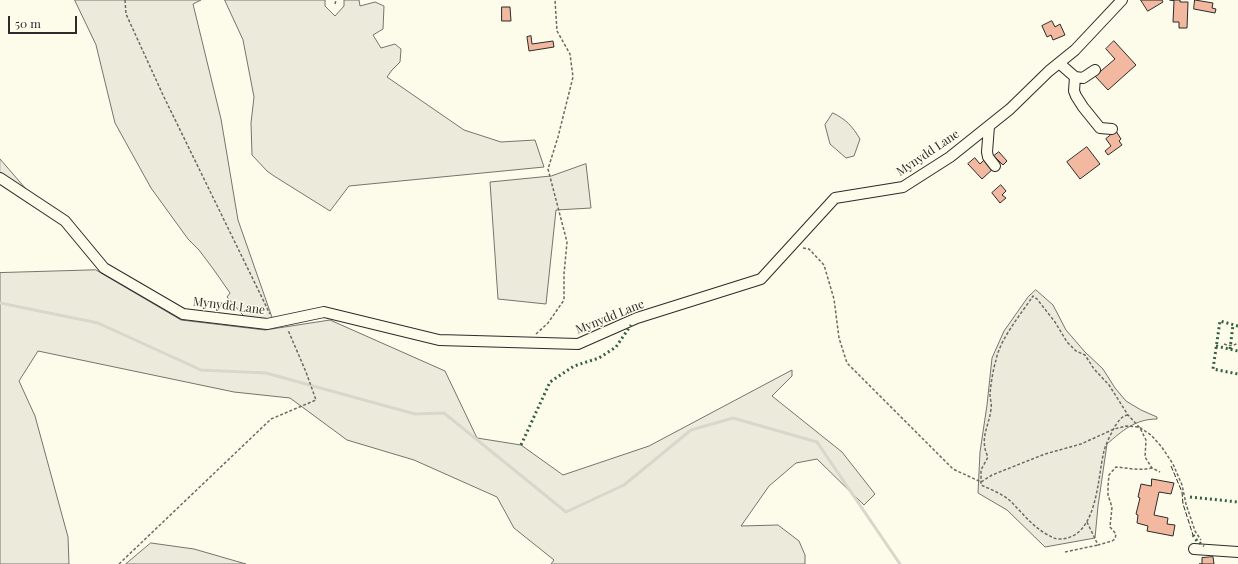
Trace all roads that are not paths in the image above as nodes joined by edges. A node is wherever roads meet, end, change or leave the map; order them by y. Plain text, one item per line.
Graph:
1 (1122, 0) edge
2 (1058, 63) junction
3 (1096, 70) dead end
4 (1075, 77) junction
5 (988, 126) junction
6 (1112, 129) dead end
7 (995, 166) dead end
8 (0, 178) edge
9 (1194, 549) dead end
10 (1238, 552) edge

1 - 2 street, Mynydd Lane
2 - 4 street
2 - 5 street, Mynydd Lane
3 - 4 street
4 - 6 street
5 - 7 street
5 - 8 street, Mynydd Lane
9 - 10 street

